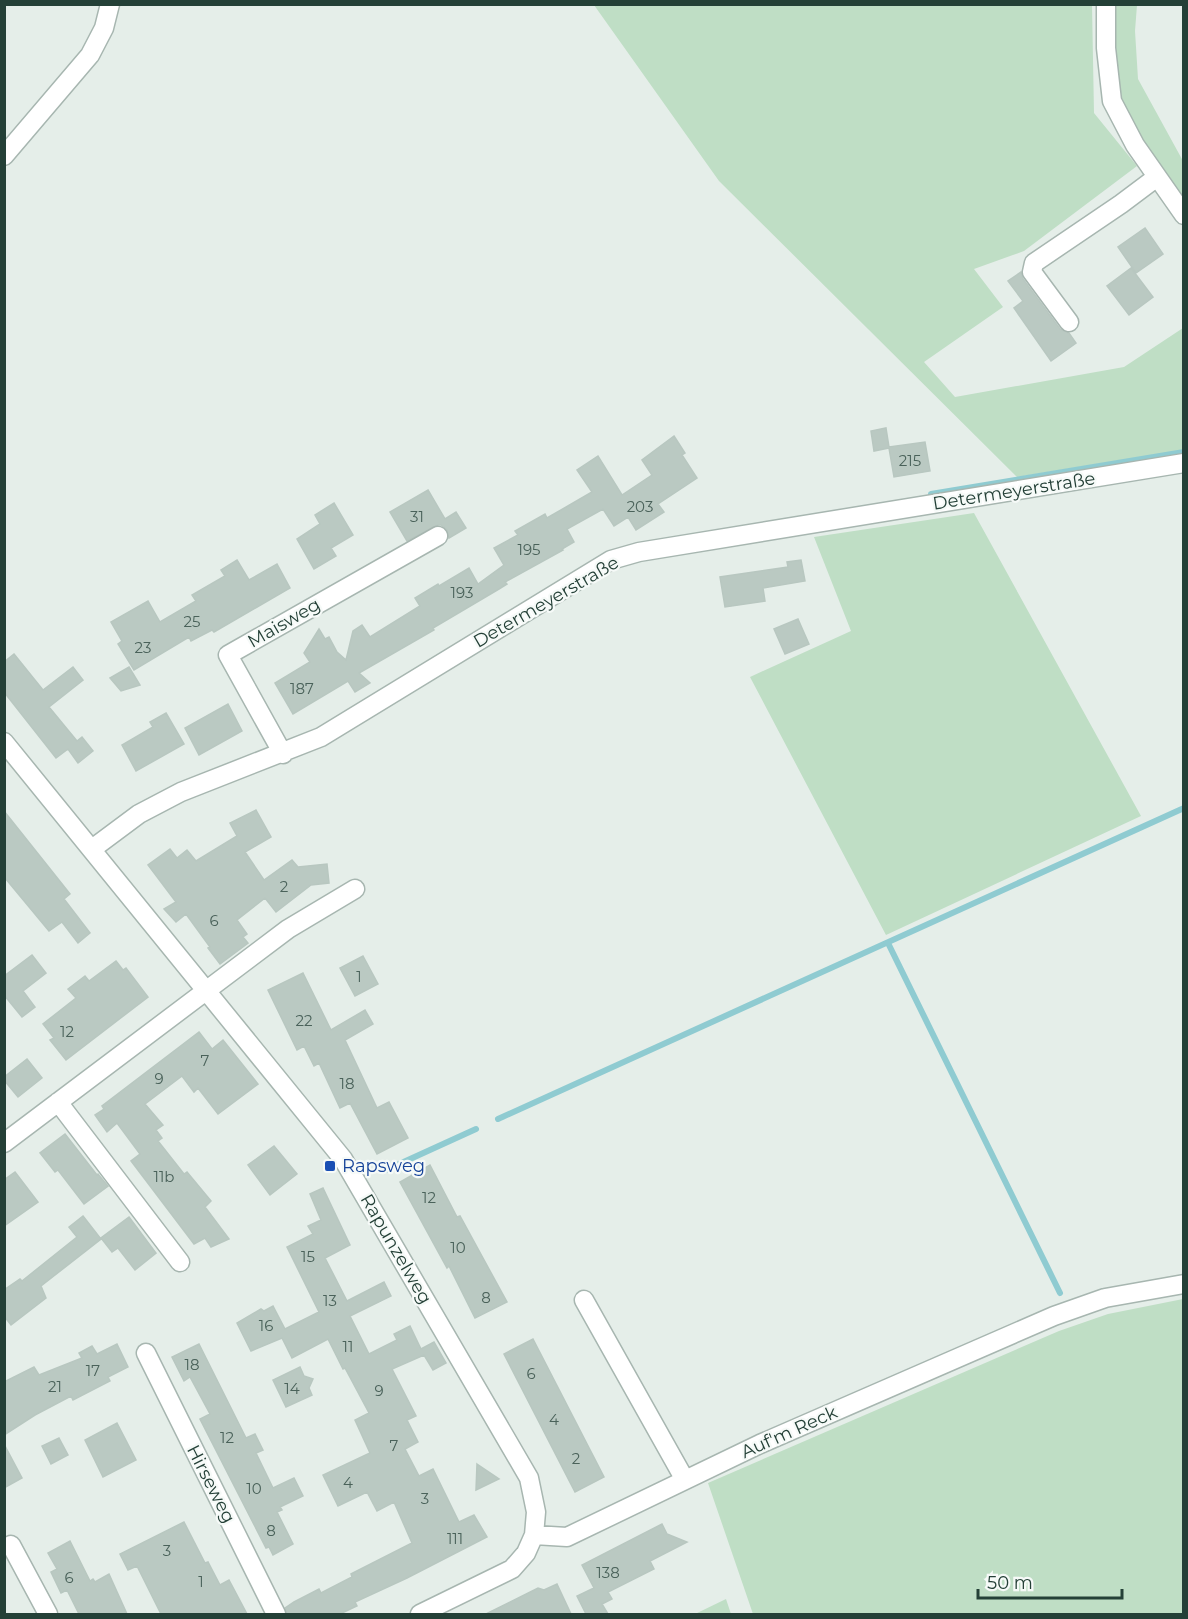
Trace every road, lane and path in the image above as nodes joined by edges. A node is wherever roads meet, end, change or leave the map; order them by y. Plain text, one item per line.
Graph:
1 (110, 4) edge
2 (1106, 4) edge
3 (4, 156) edge
4 (1157, 177) junction
5 (1184, 216) edge
6 (1069, 322) dead end
7 (1184, 463) edge
8 (438, 536) dead end
9 (4, 742) edge
10 (283, 754) junction
11 (93, 849) junction
12 (355, 889) dead end
13 (207, 990) junction
14 (58, 1102) junction
15 (4, 1143) edge
16 (180, 1262) dead end
17 (1184, 1284) edge
18 (584, 1300) dead end
19 (146, 1353) dead end
20 (685, 1480) junction
21 (534, 1534) junction
22 (11, 1545) dead end
23 (48, 1614) edge
24 (276, 1614) edge
25 (420, 1614) edge

1 - 3 street
2 - 4 street
4 - 5 street
4 - 6 street
7 - 10 street, Determeyerstraße
8 - 10 street, Maisweg
9 - 11 street
10 - 11 street, Determeyerstraße
11 - 13 street, Rapunzelweg
12 - 13 street
13 - 14 street
13 - 21 street, Rapunzelweg
14 - 15 street
14 - 16 street
17 - 20 street, Auf'm Reck
18 - 20 street
19 - 24 street, Hirseweg
20 - 21 street, Auf'm Reck
21 - 25 street
22 - 23 street

